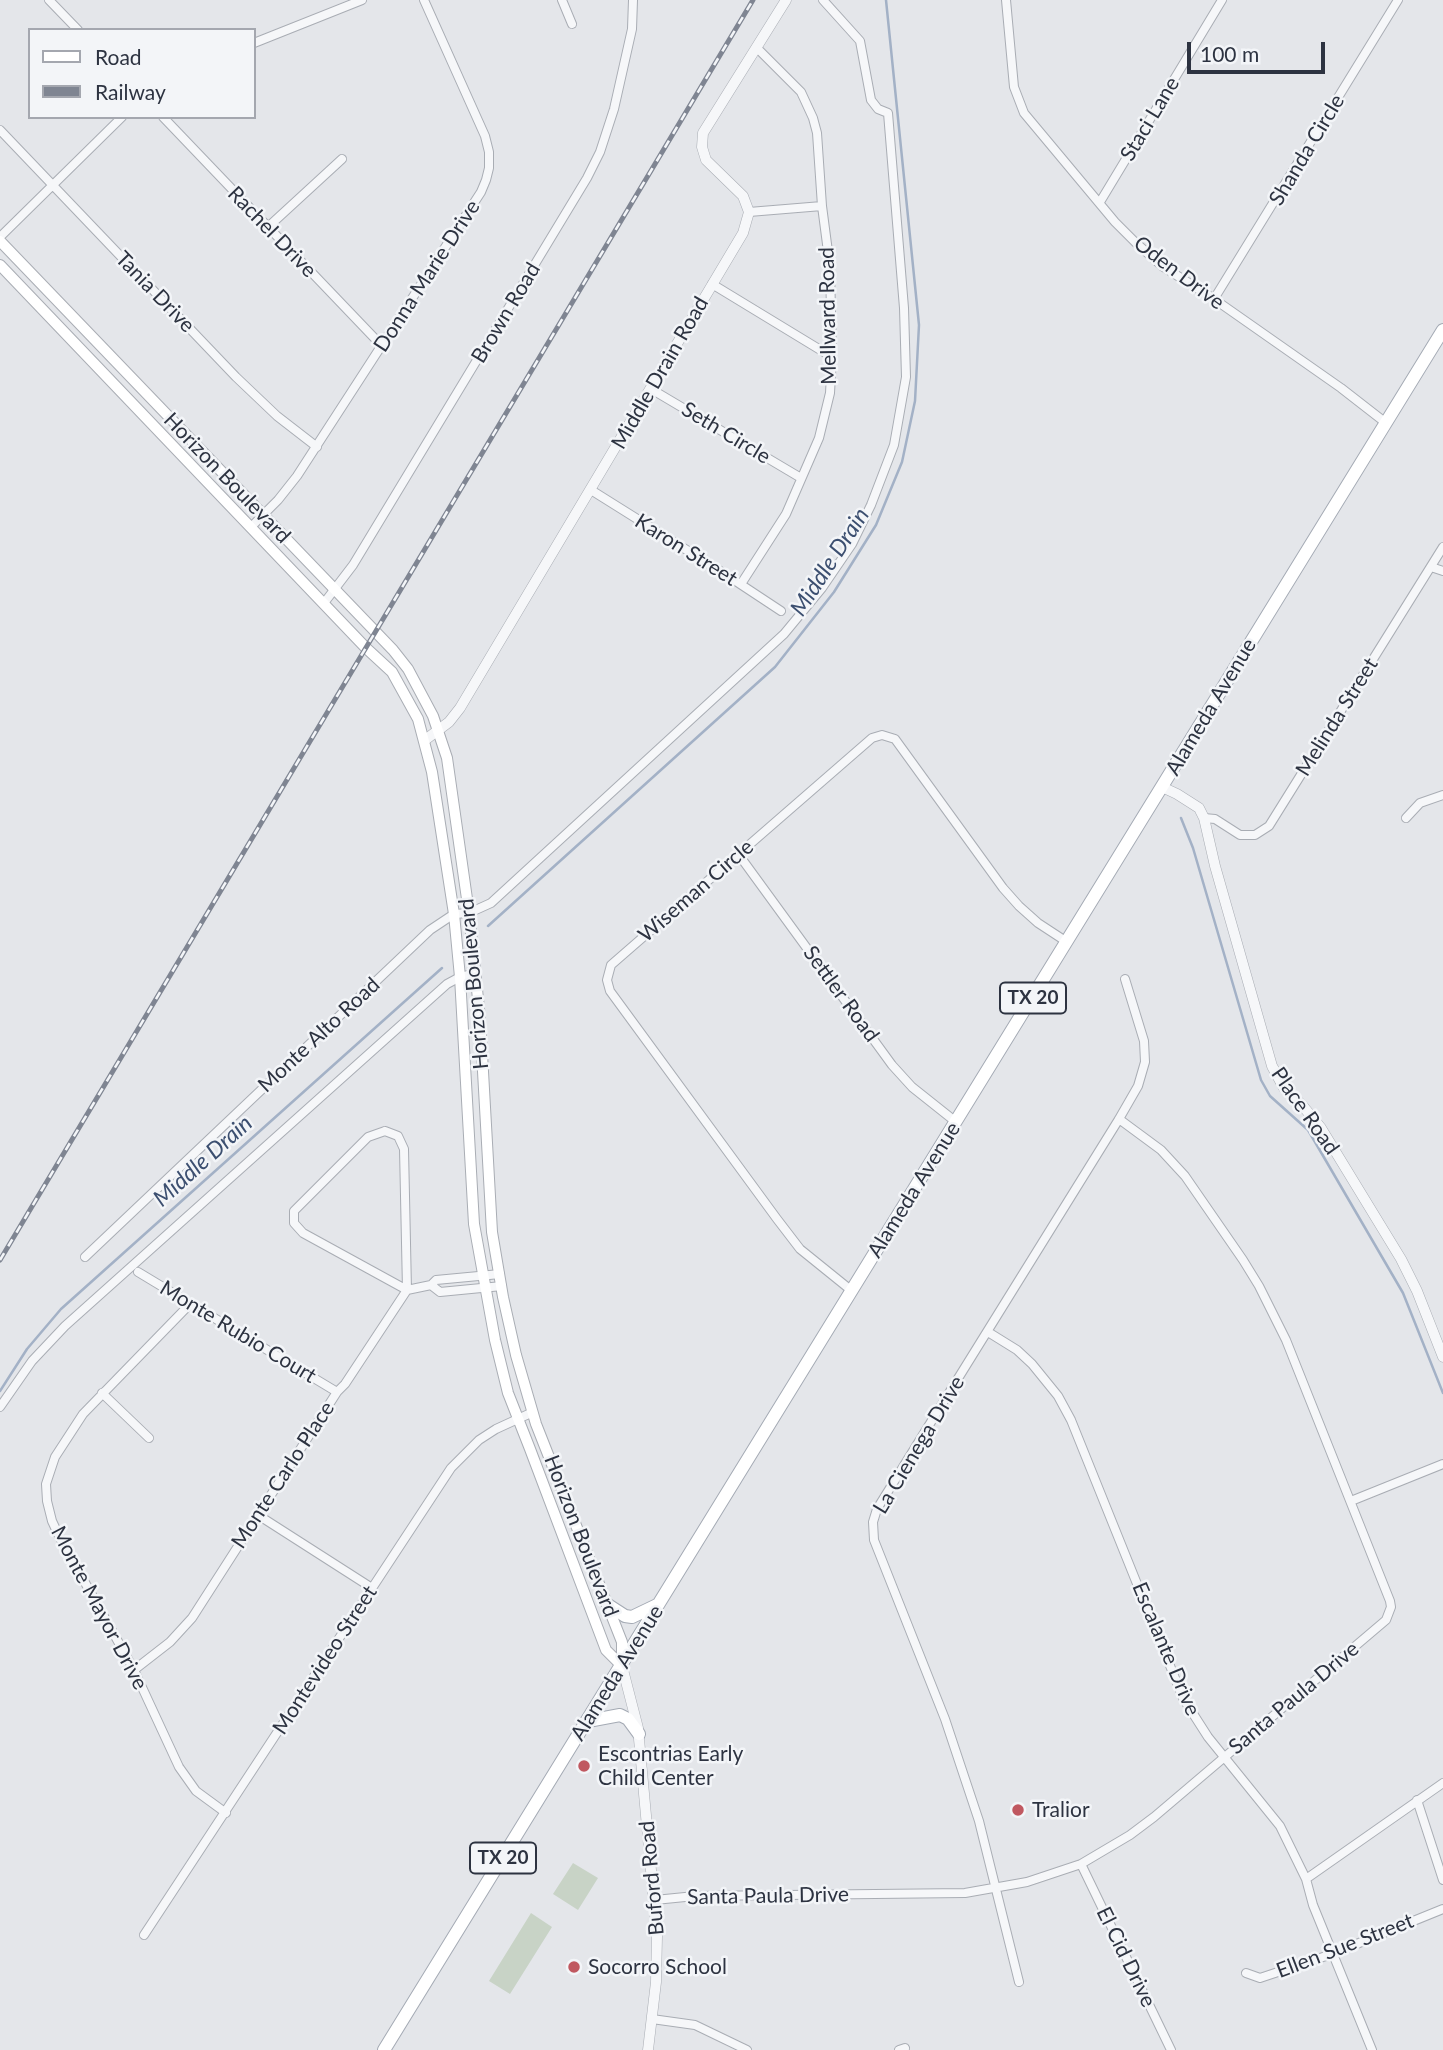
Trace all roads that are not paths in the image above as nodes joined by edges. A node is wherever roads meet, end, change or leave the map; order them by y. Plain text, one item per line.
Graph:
1 (49, 0) edge
2 (362, 0) edge
3 (424, 0) edge
4 (562, 0) edge
5 (633, 0) edge
6 (786, 0) edge
7 (823, 0) edge
8 (1006, 0) edge
9 (1222, 0) edge
10 (1398, 0) edge
11 (572, 24) dead end
12 (76, 28) edge
13 (256, 42) edge
14 (757, 48) junction
15 (120, 119) edge
16 (165, 119) edge
17 (0, 130) edge
18 (342, 159) dead end
19 (53, 184) junction
20 (1100, 202) junction
21 (822, 206) junction
22 (749, 212) junction
23 (268, 227) junction
24 (0, 239) edge
25 (0, 265) edge
26 (712, 284) junction
27 (1214, 299) junction
28 (1443, 330) edge
29 (382, 346) junction
30 (832, 357) junction
31 (651, 389) junction
32 (1386, 423) junction
33 (317, 447) junction
34 (802, 478) junction
35 (591, 490) junction
36 (262, 515) junction
37 (251, 527) junction
38 (1443, 547) edge
39 (1431, 567) junction
40 (1443, 571) edge
41 (741, 584) junction
42 (334, 590) junction
43 (324, 603) junction
44 (781, 611) dead end
45 (439, 729) junction
46 (425, 740) junction
47 (1162, 787) junction
48 (1443, 795) edge
49 (1204, 818) junction
50 (1406, 818) dead end
51 (739, 855) junction
52 (469, 913) junction
53 (454, 914) junction
54 (1067, 942) junction
55 (475, 973) junction
56 (460, 977) junction
57 (1125, 979) dead end
58 (1119, 1119) junction
59 (956, 1122) junction
60 (85, 1257) dead end
61 (138, 1272) dead end
62 (500, 1274) junction
63 (483, 1276) junction
64 (431, 1285) junction
65 (502, 1286) junction
66 (485, 1289) junction
67 (407, 1290) junction
68 (852, 1291) junction
69 (191, 1303) junction
70 (988, 1332) junction
71 (1443, 1357) edge
72 (337, 1392) junction
73 (102, 1393) junction
74 (0, 1407) edge
75 (533, 1412) junction
76 (518, 1417) junction
77 (149, 1438) dead end
78 (1443, 1464) edge
79 (1351, 1500) junction
80 (258, 1516) junction
81 (372, 1588) junction
82 (660, 1603) junction
83 (608, 1605) junction
84 (622, 1666) junction
85 (134, 1670) junction
86 (588, 1721) junction
87 (639, 1734) junction
88 (1224, 1758) junction
89 (1443, 1783) edge
90 (1417, 1800) junction
91 (226, 1813) junction
92 (1081, 1864) junction
93 (1306, 1879) junction
94 (1443, 1880) edge
95 (996, 1889) junction
96 (655, 1900) junction
97 (1443, 1909) edge
98 (144, 1935) dead end
99 (1332, 1954) junction
100 (1246, 1973) dead end
101 (1019, 1982) dead end
102 (652, 2019) junction
103 (384, 2050) edge
104 (648, 2050) edge
105 (747, 2050) edge
106 (1171, 2050) edge
107 (1372, 2050) edge

1 - 12 street
2 - 13 street
3 - 29 street, Donna Marie Drive
4 - 11 street
5 - 42 street, Brown Road
6 - 14 street
7 - 52 street
8 - 20 street, Oden Drive
9 - 20 street, Staci Lane
10 - 27 street, Shanda Circle
14 - 21 street, Mellward Road
14 - 22 street
15 - 19 street
16 - 23 street, Rachel Drive
17 - 19 street, Tania Drive
18 - 23 street
19 - 24 street
19 - 33 street, Tania Drive
20 - 27 street, Oden Drive
21 - 22 street
21 - 30 street, Mellward Road
22 - 26 street, Middle Drain Road
23 - 29 street, Rachel Drive
24 - 36 main road, Horizon Boulevard
25 - 37 main road, Horizon Boulevard
26 - 30 street
26 - 31 street, Middle Drain Road
27 - 32 street, Oden Drive
28 - 32 main road, Alameda Avenue / TX 20
29 - 33 street, Donna Marie Drive
30 - 34 street, Mellward Road
31 - 34 street, Seth Circle
31 - 35 street, Middle Drain Road
32 - 47 main road, Alameda Avenue / TX 20
33 - 36 street, Donna Marie Drive
34 - 41 street, Mellward Road
35 - 41 street, Karon Street
35 - 45 street, Middle Drain Road
36 - 37 street, Donna Marie Drive
36 - 42 main road, Horizon Boulevard
37 - 43 main road, Horizon Boulevard
38 - 39 street, Melinda Street
39 - 40 street
39 - 49 street, Melinda Street
41 - 44 street, Karon Street
42 - 43 street, Brown Road
42 - 45 main road, Horizon Boulevard
43 - 46 main road, Horizon Boulevard
45 - 46 street, Middle Drain Road
45 - 52 main road, Horizon Boulevard
46 - 53 main road, Horizon Boulevard
47 - 49 street
47 - 54 main road, Alameda Avenue / TX 20
48 - 50 street
49 - 71 street, Place Road
51 - 54 street, Wiseman Circle
51 - 59 street, Settler Road
51 - 68 street, Wiseman Circle
52 - 53 street
52 - 55 main road, Horizon Boulevard
53 - 56 main road, Horizon Boulevard
53 - 60 street, Monte Alto Road
54 - 59 main road, Alameda Avenue / TX 20
55 - 56 street
55 - 62 main road, Horizon Boulevard
56 - 63 main road, Horizon Boulevard
56 - 74 street
57 - 58 street, La Cienega Drive
58 - 70 street, La Cienega Drive
58 - 79 street, Santa Paula Drive
59 - 68 main road, Alameda Avenue / TX 20
61 - 69 street, Monte Rubio Court
62 - 63 street
62 - 65 main road, Horizon Boulevard
63 - 64 street
63 - 66 main road, Horizon Boulevard
64 - 66 street
64 - 67 street
65 - 66 street
65 - 75 main road, Horizon Boulevard
66 - 76 main road, Horizon Boulevard
67 - 67 street
67 - 72 street, Monte Carlo Place
68 - 82 main road, Alameda Avenue / TX 20
69 - 72 street, Monte Rubio Court
69 - 73 street, Monte Mayor Drive
70 - 88 street, Escalante Drive
70 - 95 street, La Cienega Drive
72 - 80 street, Monte Carlo Place
73 - 77 street
73 - 85 street, Monte Mayor Drive
75 - 76 street, Montevideo Street
75 - 83 main road, Horizon Boulevard
76 - 81 street, Montevideo Street
76 - 84 main road, Horizon Boulevard
78 - 79 street
79 - 88 street, Santa Paula Drive
80 - 81 street
80 - 85 street, Monte Carlo Place
81 - 91 street, Montevideo Street
82 - 83 main road
82 - 84 main road, Alameda Avenue / TX 20
83 - 84 main road, Horizon Boulevard
84 - 86 main road, Alameda Avenue / TX 20
84 - 87 street, Buford Road
85 - 91 street, Monte Mayor Drive
86 - 87 main road
86 - 103 main road, Alameda Avenue / TX 20
87 - 96 street, Buford Road
88 - 92 street, Santa Paula Drive
88 - 93 street, Escalante Drive
89 - 90 street
90 - 93 street
90 - 94 street
91 - 98 street, Montevideo Street
92 - 95 street, Santa Paula Drive
92 - 106 street, El Cid Drive
93 - 99 street, Escalante Drive
95 - 96 street, Santa Paula Drive
95 - 101 street, La Cienega Drive
96 - 102 street, Buford Road
97 - 99 street, Ellen Sue Street
99 - 100 street, Ellen Sue Street
99 - 107 street, Escalante Drive
102 - 104 street, Buford Road
102 - 105 street

